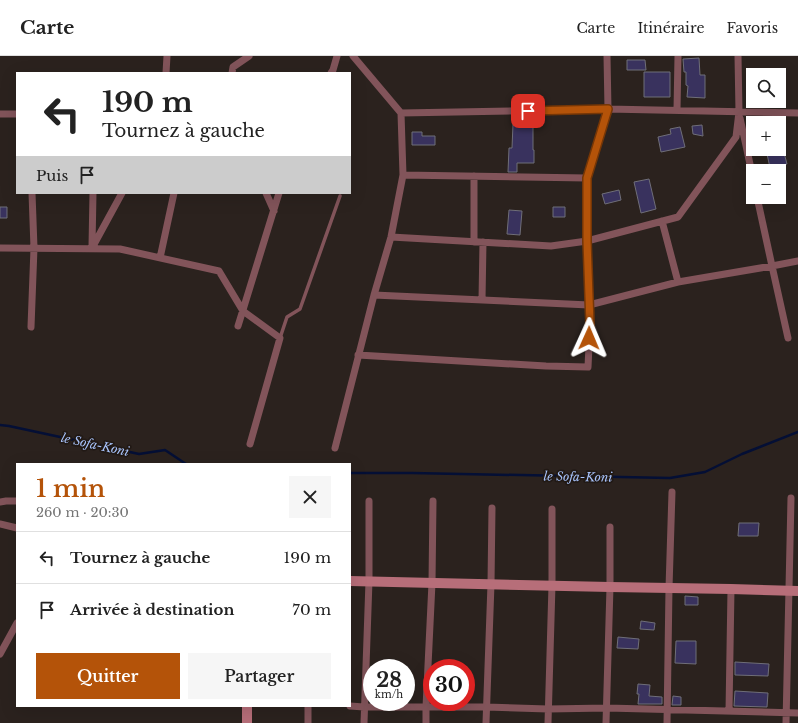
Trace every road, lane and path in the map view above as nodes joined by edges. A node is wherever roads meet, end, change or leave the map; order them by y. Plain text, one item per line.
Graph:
1 (167, 56) edge
2 (249, 56) edge
3 (336, 56) edge
4 (353, 56) edge
5 (607, 56) edge
6 (678, 56) edge
7 (738, 56) edge
8 (166, 72) edge
9 (232, 72) edge
10 (332, 72) edge
11 (608, 109) junction
12 (677, 110) junction
13 (739, 112) junction
14 (401, 113) junction
15 (798, 113) edge
16 (0, 114) edge
17 (16, 114) edge
18 (750, 164) edge
19 (403, 175) junction
20 (474, 176) junction
21 (587, 178) junction
22 (32, 194) edge
23 (93, 194) edge
24 (121, 194) edge
25 (174, 194) edge
26 (266, 194) edge
27 (279, 194) edge
28 (340, 196) dead end
29 (759, 204) edge
30 (274, 211) junction
31 (662, 221) junction
32 (391, 237) junction
33 (587, 241) junction
34 (474, 242) junction
35 (483, 242) junction
36 (0, 248) edge
37 (34, 248) junction
38 (92, 248) junction
39 (160, 258) junction
40 (798, 261) edge
41 (772, 266) junction
42 (678, 282) junction
43 (374, 295) junction
44 (482, 300) junction
45 (589, 305) junction
46 (243, 311) junction
47 (238, 326) dead end
48 (30, 327) dead end
49 (280, 338) junction
50 (788, 338) dead end
51 (358, 355) junction
52 (250, 444) dead end
53 (335, 448) dead end
54 (672, 492) dead end
55 (790, 498) dead end
56 (16, 501) edge
57 (369, 501) dead end
58 (433, 501) dead end
59 (0, 502) edge
60 (492, 508) dead end
61 (552, 509) dead end
62 (0, 524) edge
63 (610, 527) dead end
64 (16, 528) edge
65 (351, 581) edge
66 (369, 582) junction
67 (432, 583) junction
68 (491, 584) junction
69 (552, 585) junction
70 (610, 587) junction
71 (669, 588) junction
72 (731, 589) junction
73 (794, 591) edge
74 (16, 625) edge
75 (0, 654) edge
76 (366, 659) edge
77 (428, 659) edge
78 (351, 706) edge
79 (248, 707) edge
80 (308, 707) edge
81 (363, 707) edge
82 (475, 707) edge
83 (486, 707) junction
84 (548, 708) junction
85 (607, 708) junction
86 (668, 710) junction
87 (364, 711) edge
88 (426, 711) edge
89 (729, 711) junction
90 (786, 713) junction
91 (798, 713) edge
92 (247, 723) edge
93 (308, 723) edge
94 (364, 723) edge
95 (426, 723) edge
96 (486, 723) edge
97 (548, 723) edge
98 (606, 723) edge
99 (667, 723) edge
100 (786, 723) edge

1 - 8 street
2 - 9 street
3 - 10 street
4 - 14 street
5 - 11 street
6 - 12 street
7 - 13 street
11 - 12 street
11 - 14 street
11 - 21 street
12 - 13 street
13 - 15 street
13 - 18 street
13 - 31 street
14 - 19 street
16 - 17 street
19 - 20 street
19 - 32 street
20 - 21 street
20 - 34 street
21 - 33 street
22 - 37 street
23 - 38 street
24 - 38 street
25 - 39 street
26 - 30 street
27 - 30 street
28 - 49 lane
29 - 41 street
30 - 46 street
31 - 33 street
31 - 42 street
32 - 34 street
32 - 43 street
33 - 35 street
33 - 45 street
34 - 35 street
35 - 44 street
36 - 37 street
37 - 38 street
37 - 48 street
38 - 39 street
39 - 46 street
40 - 41 street
41 - 42 street
41 - 50 street
42 - 45 street
43 - 44 street
43 - 51 street
44 - 45 street
45 - 51 street
46 - 47 street
46 - 49 street
49 - 52 street
51 - 53 street
54 - 71 street
55 - 73 street
56 - 59 street
57 - 66 street
58 - 67 street
60 - 68 street
61 - 69 street
62 - 64 street
63 - 70 street
65 - 66 street
66 - 67 street
66 - 76 street
67 - 68 street
67 - 77 street
68 - 69 street
68 - 83 street
69 - 70 street
69 - 84 street
70 - 71 street
70 - 85 street
71 - 72 street
71 - 86 street
72 - 73 street
72 - 89 street
73 - 90 street
74 - 75 street
78 - 81 street
79 - 92 street
80 - 93 street
82 - 83 street
83 - 84 street
83 - 96 street
84 - 85 street
84 - 97 street
85 - 86 street
85 - 98 street
86 - 89 street
86 - 99 street
87 - 94 street
88 - 95 street
89 - 90 street
90 - 91 street
90 - 100 street

